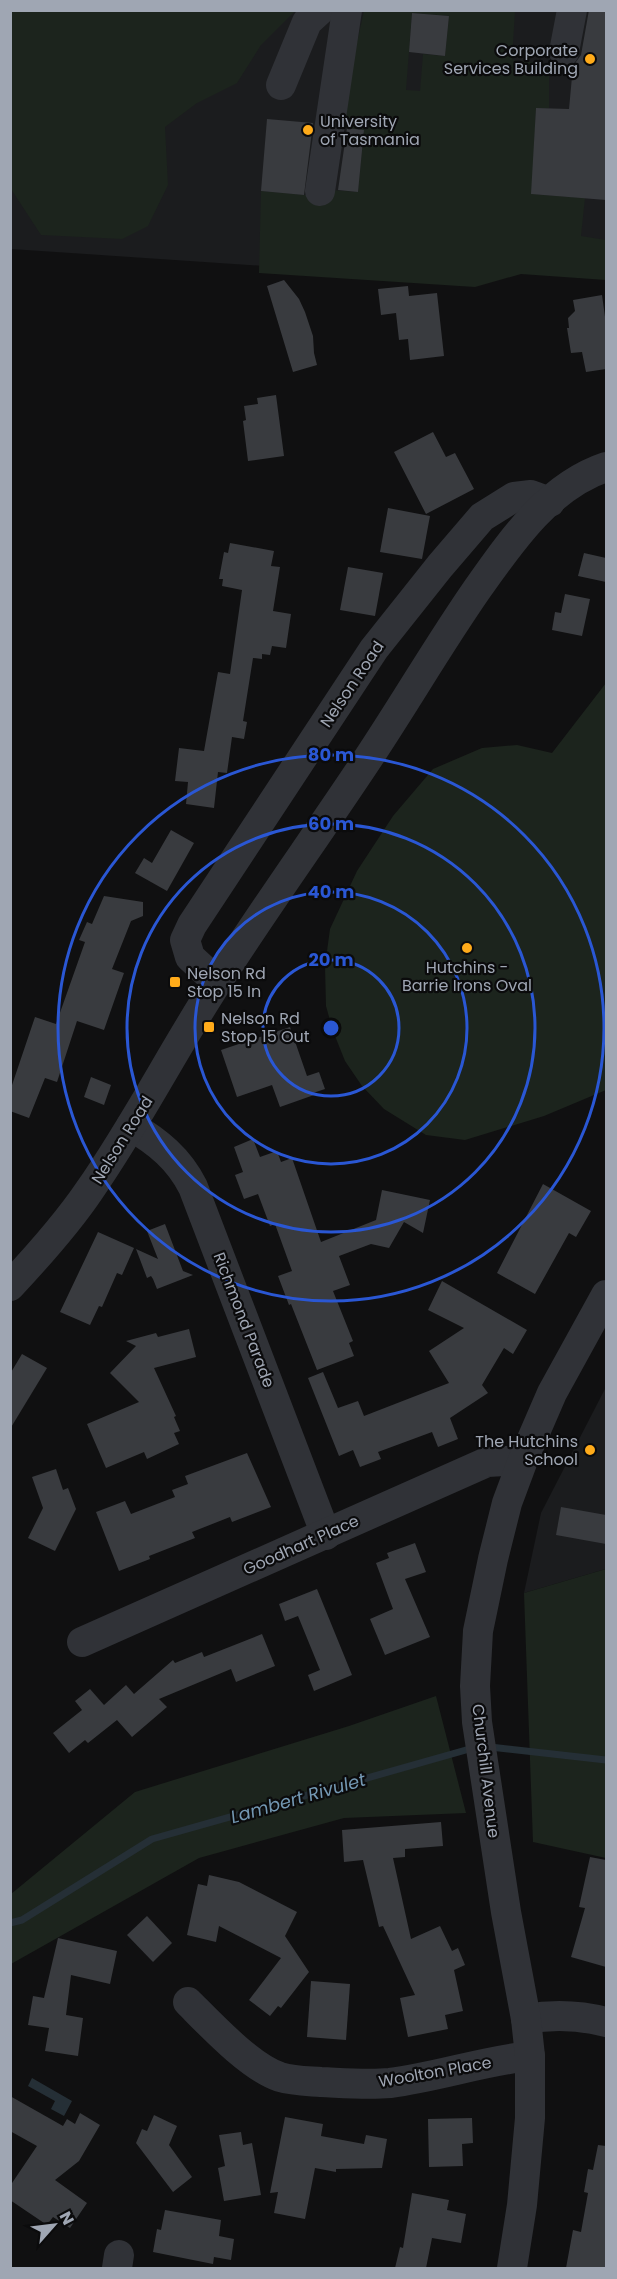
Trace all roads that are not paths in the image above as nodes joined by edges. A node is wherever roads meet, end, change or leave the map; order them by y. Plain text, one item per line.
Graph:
1 (320, 10) edge
2 (347, 10) edge
3 (572, 10) edge
4 (564, 52) dead end
5 (281, 85) dead end
6 (320, 190) dead end
7 (606, 467) edge
8 (550, 502) junction
9 (217, 982) junction
10 (132, 1126) junction
11 (10, 1286) edge
12 (606, 1295) edge
13 (523, 1460) junction
14 (326, 1535) junction
15 (82, 1642) dead end
16 (188, 2002) dead end
17 (526, 2019) junction
18 (606, 2022) edge
19 (530, 2056) junction
20 (512, 2268) edge

1 - 5 street
2 - 6 street
3 - 4 street
7 - 8 street, Nelson Road
8 - 9 street, Nelson Road
8 - 9 street, Nelson Road
9 - 10 street, Nelson Road
10 - 11 street, Nelson Road
10 - 14 street, Richmond Parade
12 - 13 street, Churchill Avenue
13 - 14 street, Goodhart Place
13 - 17 street, Churchill Avenue
14 - 15 street, Goodhart Place
16 - 19 street, Woolton Place
17 - 18 street
17 - 19 street, Churchill Avenue
19 - 20 street, Churchill Avenue

